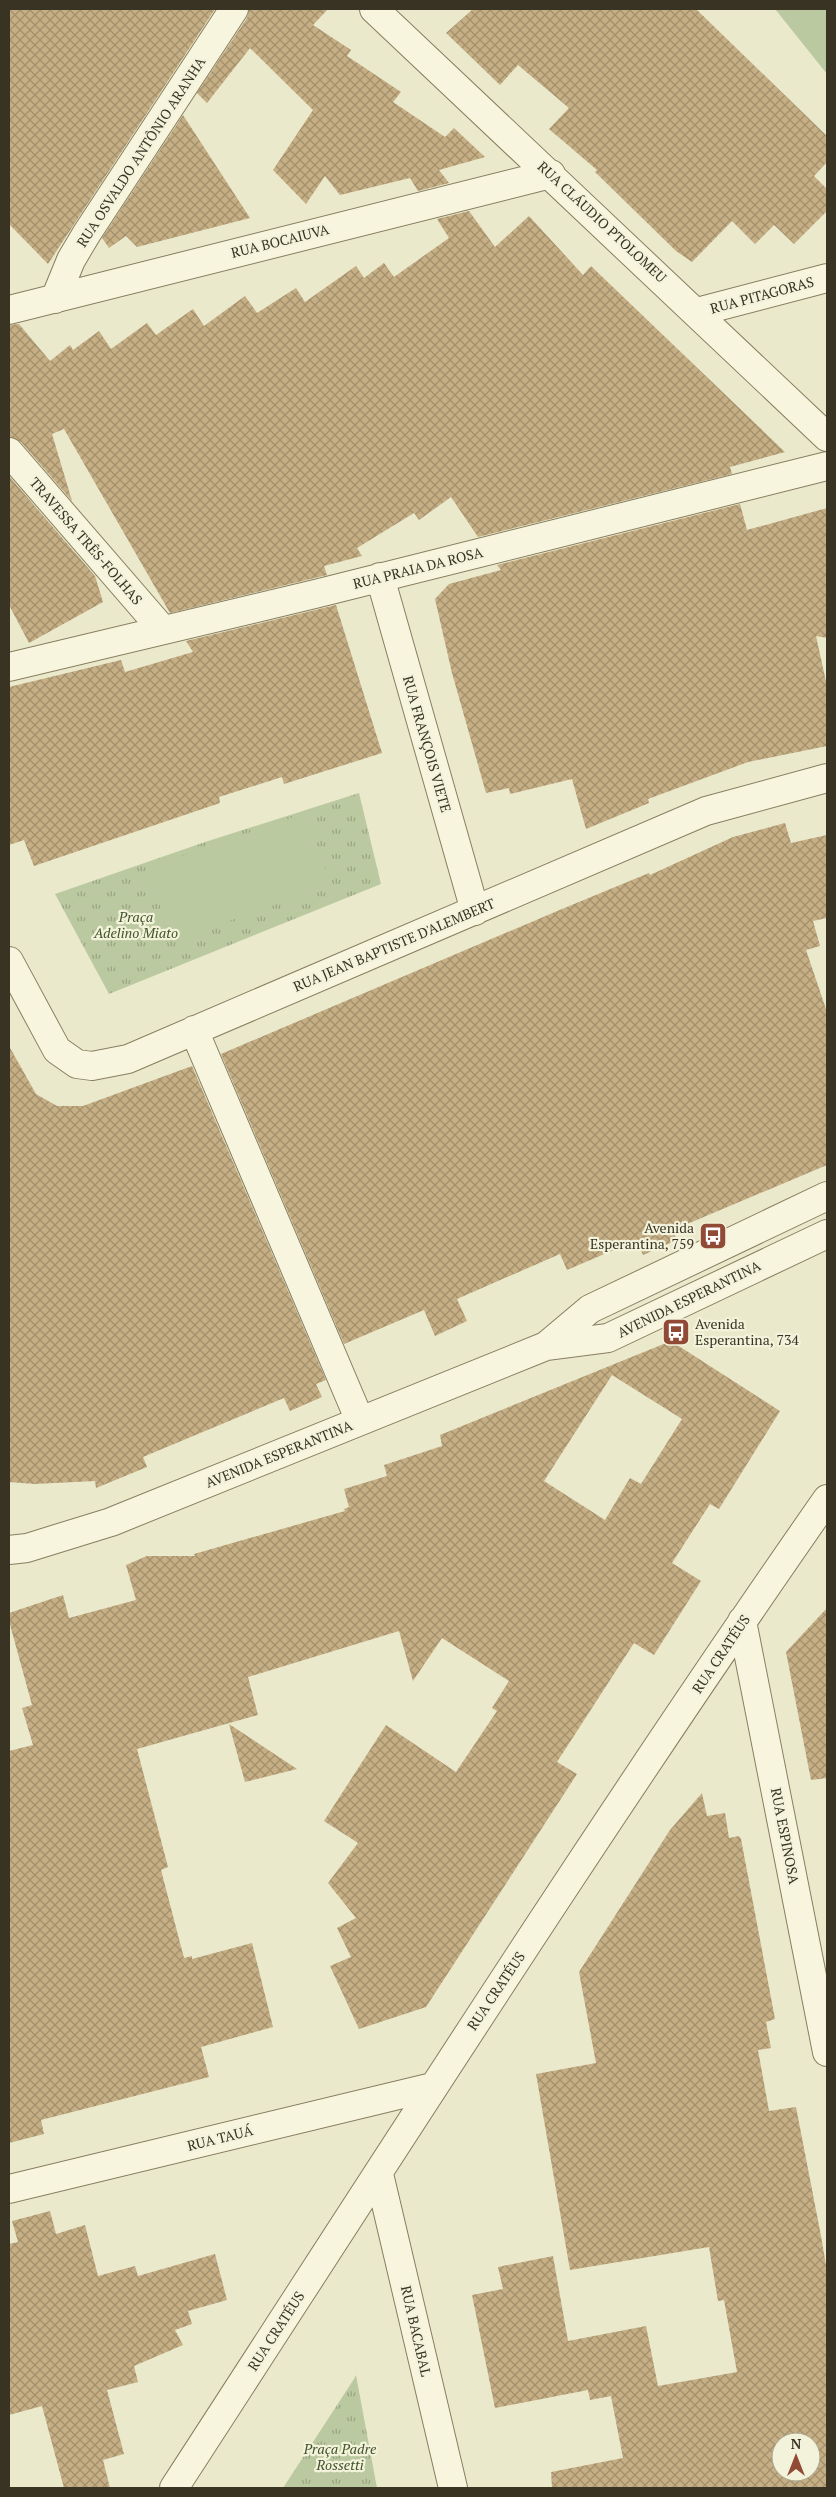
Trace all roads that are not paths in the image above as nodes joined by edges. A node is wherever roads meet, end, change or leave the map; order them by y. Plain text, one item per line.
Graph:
1 (234, 9) edge
2 (374, 9) edge
3 (551, 174) junction
4 (827, 278) edge
5 (55, 299) junction
6 (9, 310) edge
7 (697, 312) junction
8 (827, 437) edge
9 (9, 452) edge
10 (827, 466) edge
11 (380, 577) junction
12 (162, 630) junction
13 (9, 667) edge
14 (827, 778) edge
15 (475, 911) junction
16 (9, 961) edge
17 (194, 1030) junction
18 (827, 1196) edge
19 (827, 1234) edge
20 (546, 1346) junction
21 (360, 1421) junction
22 (827, 1499) edge
23 (9, 1550) edge
24 (742, 1621) junction
25 (827, 2052) edge
26 (432, 2087) junction
27 (379, 2174) junction
28 (9, 2189) edge
29 (174, 2488) edge
30 (453, 2488) edge

1 - 5 street, RUA OSVALDO ANTÔNIO ARANHA
2 - 3 street, RUA CLÁUDIO PTOLOMEU
3 - 5 street, RUA BOCAIUVA
3 - 7 street, RUA CLÁUDIO PTOLOMEU
4 - 7 street, RUA PITAGORAS
5 - 6 street, RUA BOCAIUVA
7 - 8 street, RUA CLÁUDIO PTOLOMEU
9 - 12 street, TRAVESSA TRÊS-FOLHAS
10 - 11 street, RUA PRAIA DA ROSA
11 - 12 street, RUA PRAIA DA ROSA
11 - 15 street, RUA FRANÇOIS VIETE
12 - 13 street, RUA PRAIA DA ROSA
14 - 15 street, RUA JEAN BAPTISTE D'ALEMBERT
15 - 17 street, RUA JEAN BAPTISTE D'ALEMBERT
16 - 17 street, RUA JEAN BAPTISTE D'ALEMBERT
17 - 21 street
18 - 20 street, AVENIDA ESPERANTINA
19 - 20 street, AVENIDA ESPERANTINA
20 - 21 street, AVENIDA ESPERANTINA
21 - 23 street, AVENIDA ESPERANTINA
22 - 24 street, RUA CRATÉUS
24 - 25 street, RUA ESPINOSA
24 - 26 street, RUA CRATÉUS
26 - 27 street, RUA CRATÉUS
26 - 28 street, RUA TAUÁ
27 - 29 street, RUA CRATÉUS
27 - 30 street, RUA BACABAL

